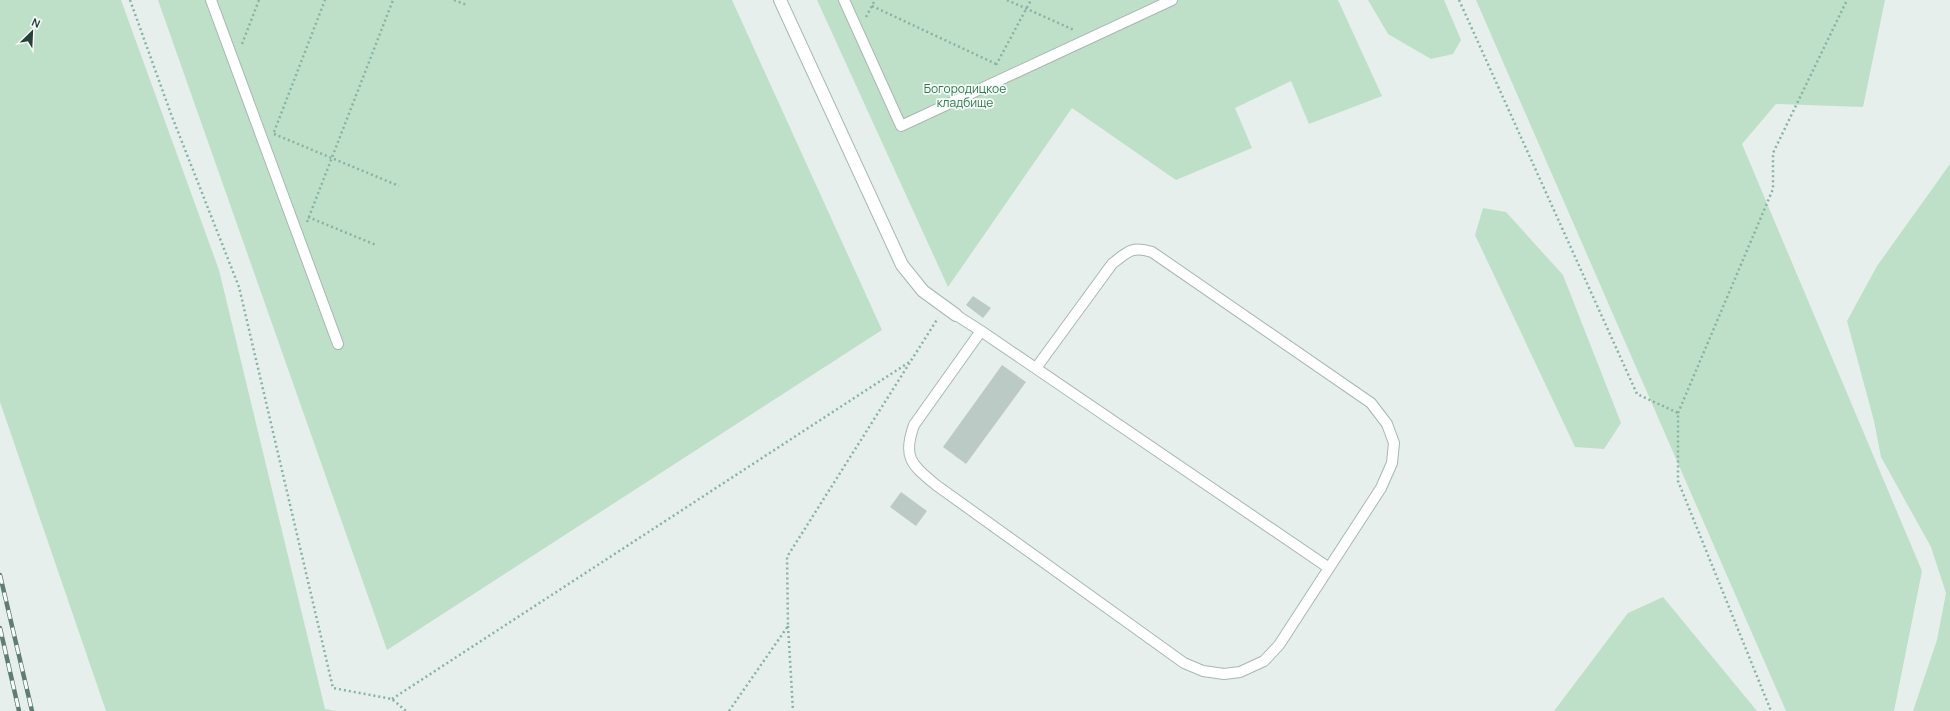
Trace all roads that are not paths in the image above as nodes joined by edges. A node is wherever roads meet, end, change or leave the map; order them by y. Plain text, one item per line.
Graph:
1 (211, 0) edge
2 (780, 0) edge
3 (844, 0) edge
4 (1172, 0) edge
5 (956, 315) joint
6 (981, 330) junction
7 (338, 344) dead end
8 (1036, 368) junction
9 (1329, 568) junction

1 - 7 lane
2 - 5 street
3 - 4 lane
5 - 6 lane
6 - 8 lane
6 - 9 lane
8 - 9 lane
8 - 9 lane

